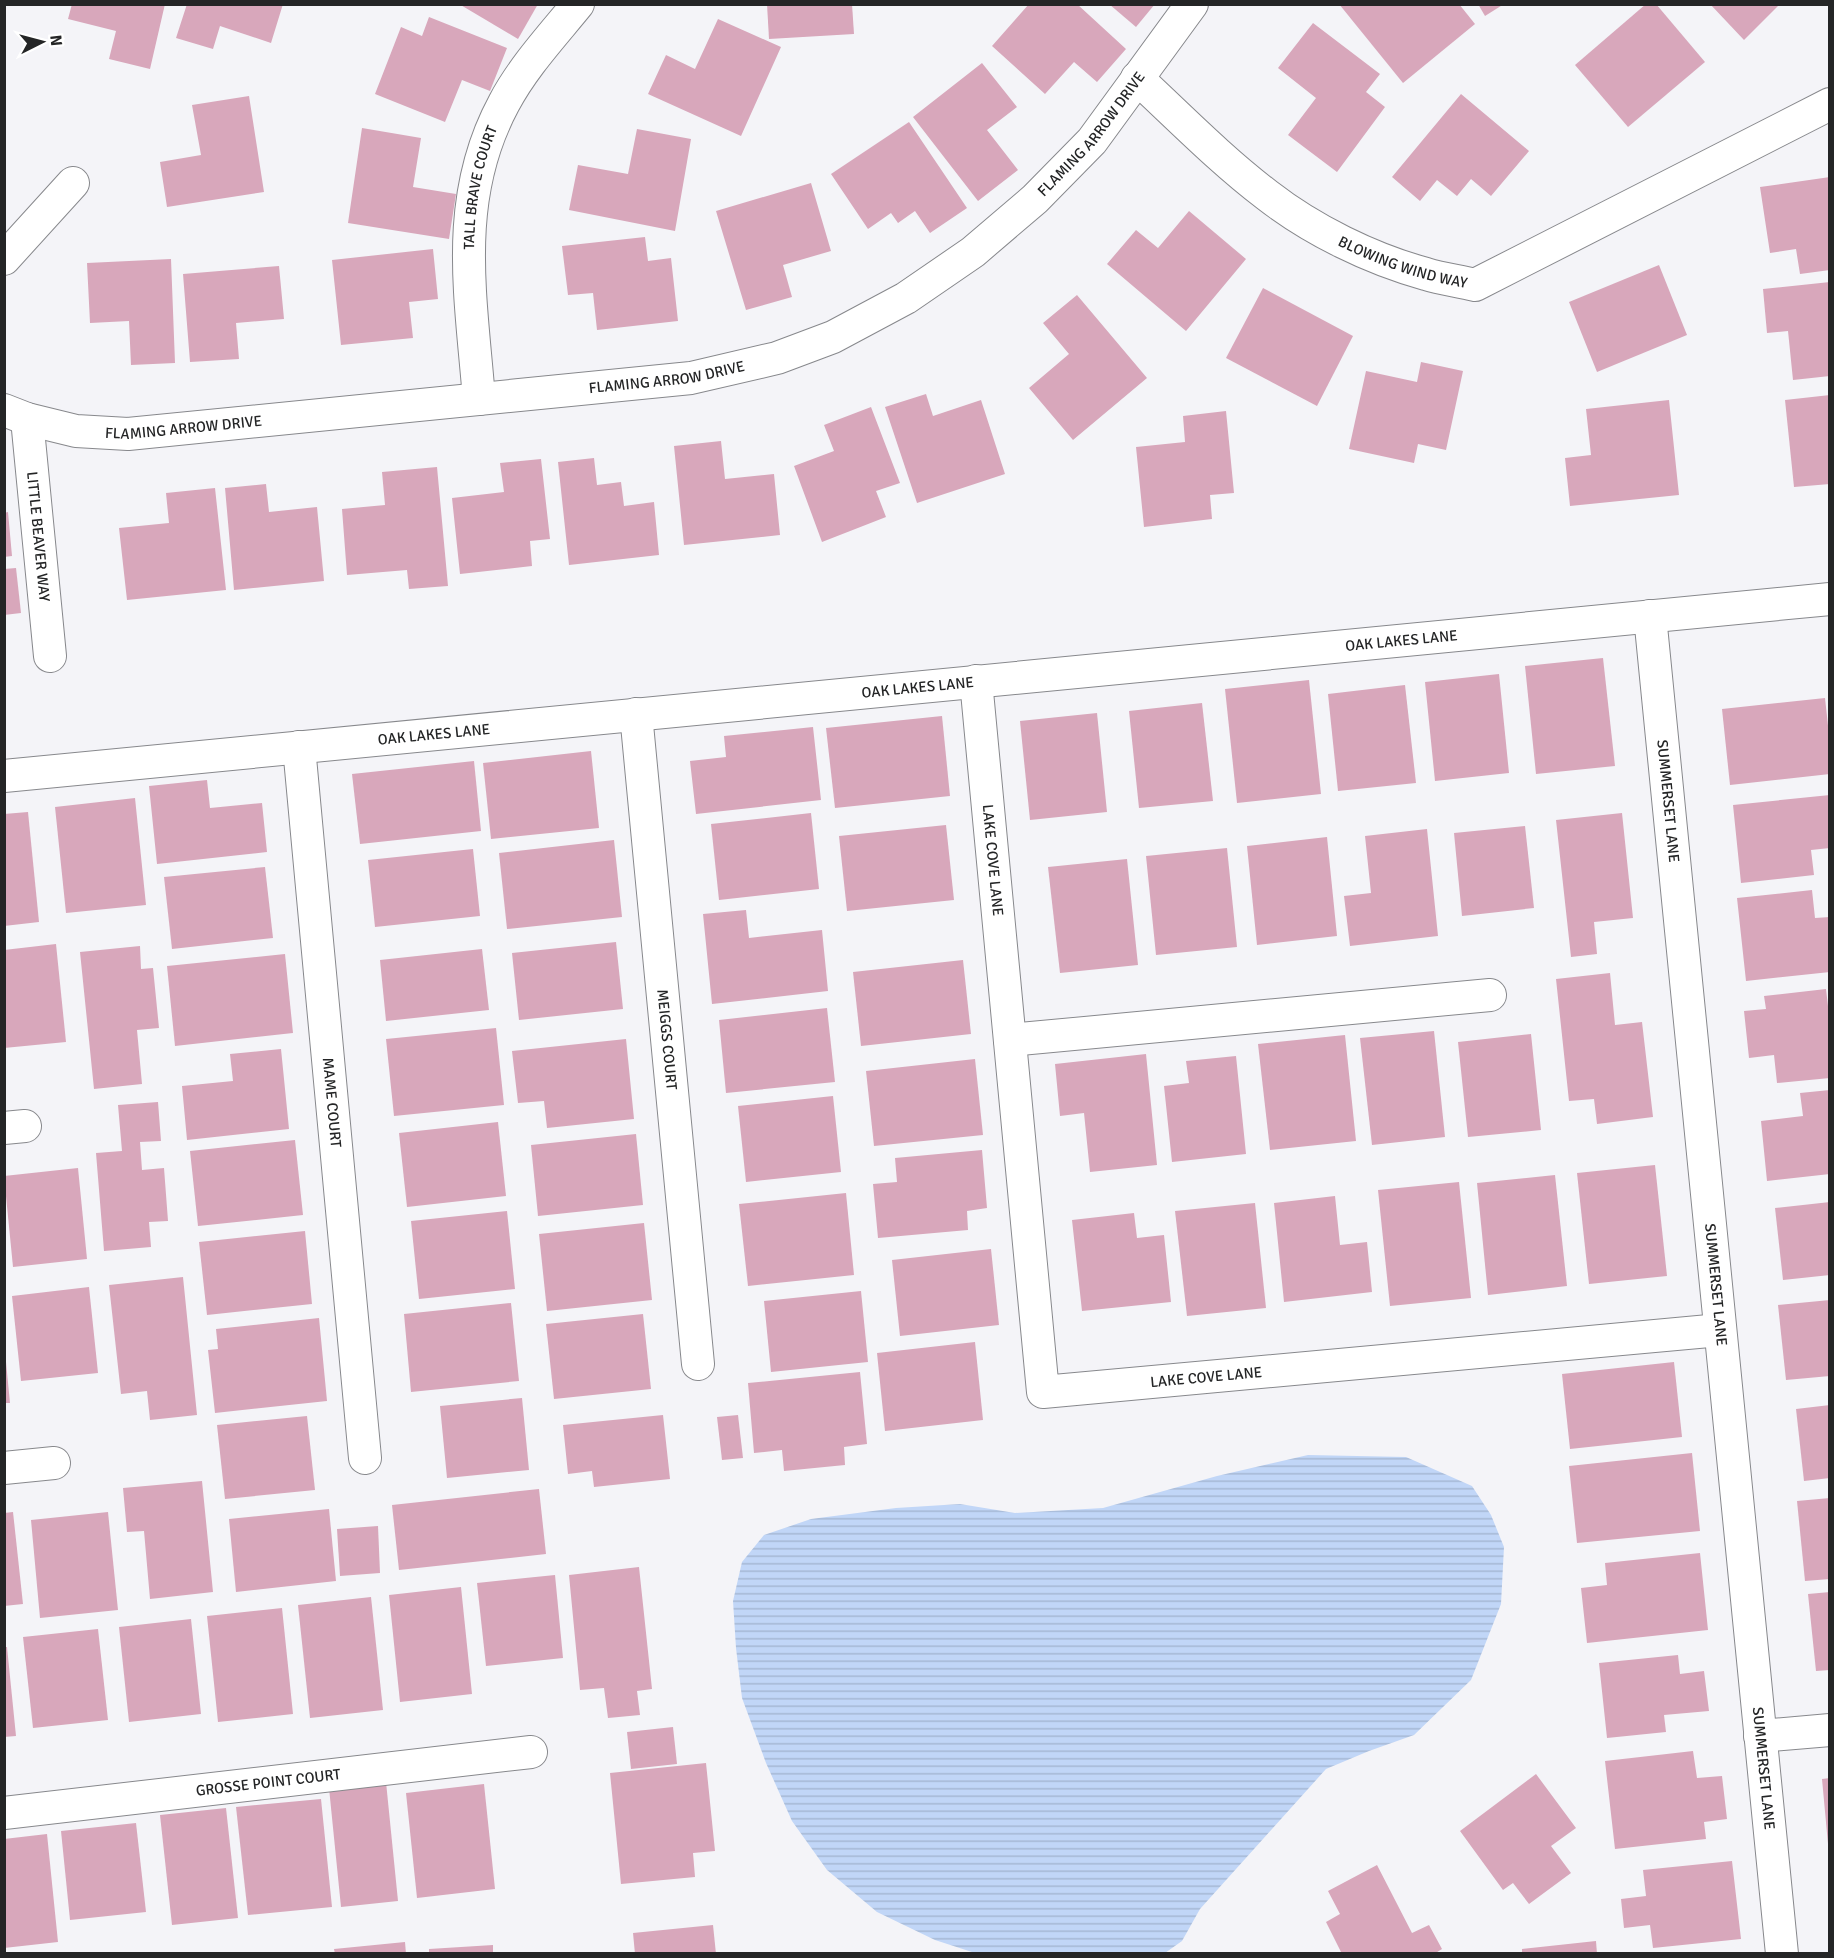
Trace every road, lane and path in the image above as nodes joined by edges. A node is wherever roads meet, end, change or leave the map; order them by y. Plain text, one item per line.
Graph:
1 (578, 4) edge
2 (1192, 4) edge
3 (1137, 78) junction
4 (1830, 104) edge
5 (73, 183) dead end
6 (4, 259) edge
7 (479, 399) junction
8 (16, 414) edge
9 (1830, 599) edge
10 (1650, 616) junction
11 (50, 656) dead end
12 (976, 681) junction
13 (636, 714) junction
14 (299, 747) junction
15 (4, 776) edge
16 (1490, 995) dead end
17 (1010, 1040) junction
18 (1720, 1330) junction
19 (698, 1364) dead end
20 (365, 1458) dead end
21 (54, 1463) dead end
22 (4, 1468) edge
23 (1830, 1730) edge
24 (1760, 1736) junction
25 (531, 1752) dead end
26 (4, 1813) edge
27 (1782, 1953) edge

1 - 7 street, TALL BRAVE COURT
2 - 3 street, FLAMING ARROW DRIVE
3 - 4 street, BLOWING WIND WAY
3 - 7 street, FLAMING ARROW DRIVE
5 - 6 street
7 - 8 street, FLAMING ARROW DRIVE
8 - 11 street, LITTLE BEAVER WAY
9 - 10 street, OAK LAKES LANE
10 - 12 street, OAK LAKES LANE
10 - 18 street, SUMMERSET LANE
12 - 13 street, OAK LAKES LANE
12 - 17 street, LAKE COVE LANE
13 - 14 street, OAK LAKES LANE
13 - 19 street, MEIGGS COURT
14 - 15 street, OAK LAKES LANE
14 - 20 street, MAME COURT
16 - 17 street
17 - 18 street, LAKE COVE LANE
18 - 24 street, SUMMERSET LANE
21 - 22 street
23 - 24 street
24 - 27 street, SUMMERSET LANE
25 - 26 street, GROSSE POINT COURT

